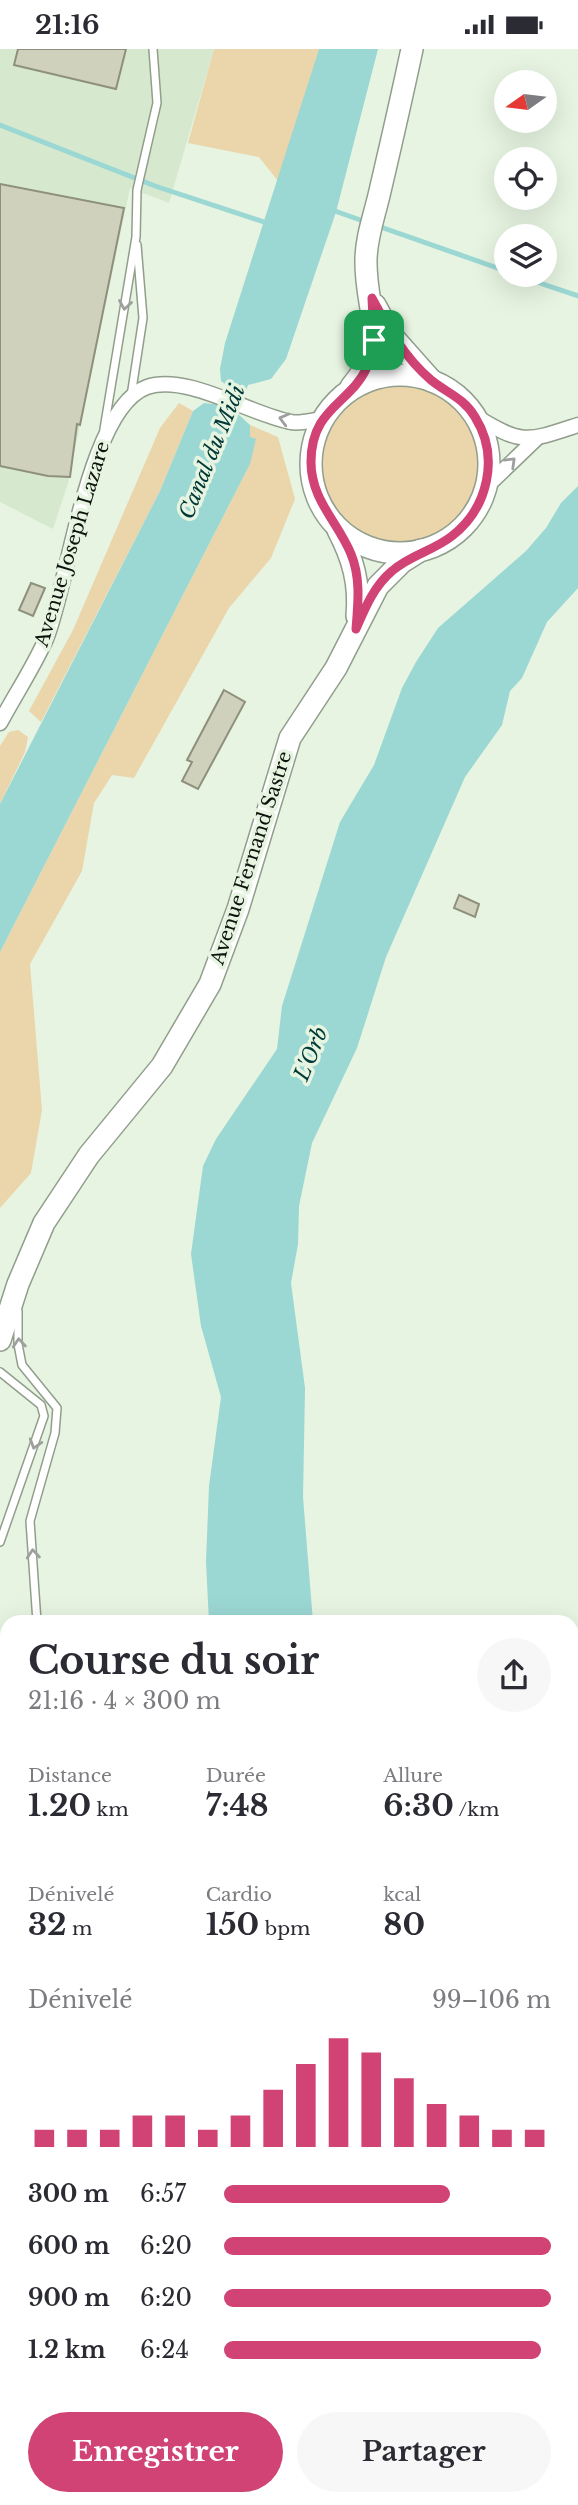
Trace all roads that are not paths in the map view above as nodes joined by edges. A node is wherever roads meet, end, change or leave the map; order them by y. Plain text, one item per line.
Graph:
1 (153, 49) edge
2 (412, 49) edge
3 (136, 237) junction
4 (372, 298) junction
5 (432, 381) junction
6 (346, 392) junction
7 (131, 399) junction
8 (475, 416) junction
9 (323, 419) junction
10 (578, 425) edge
11 (537, 438) junction
12 (103, 440) junction
13 (486, 487) junction
14 (335, 525) junction
15 (421, 550) junction
16 (356, 629) junction
17 (0, 723) edge
18 (18, 1284) junction
19 (0, 1340) edge
20 (0, 1372) edge
21 (0, 1542) edge
22 (37, 1615) edge

1 - 3 lane
2 - 4 main road
3 - 7 lane
3 -> 12 lane
4 - 5 main road
4 - 6 main road
5 - 6 main road
5 - 8 main road
6 - 9 main road
9 -> 7 street
7 - 12 street, Avenue Joseph Lazare
8 - 11 street
8 - 13 main road
9 - 14 main road
10 - 11 street
13 -> 11 street
12 - 17 street, Avenue Joseph Lazare
13 - 15 main road
14 - 15 main road
14 - 16 main road, Avenue Fernand Sastre
15 - 16 main road, Avenue Fernand Sastre
16 - 18 main road, Avenue Fernand Sastre
18 - 19 main road, Avenue Fernand Sastre
22 -> 18 lane
20 -> 21 lane

